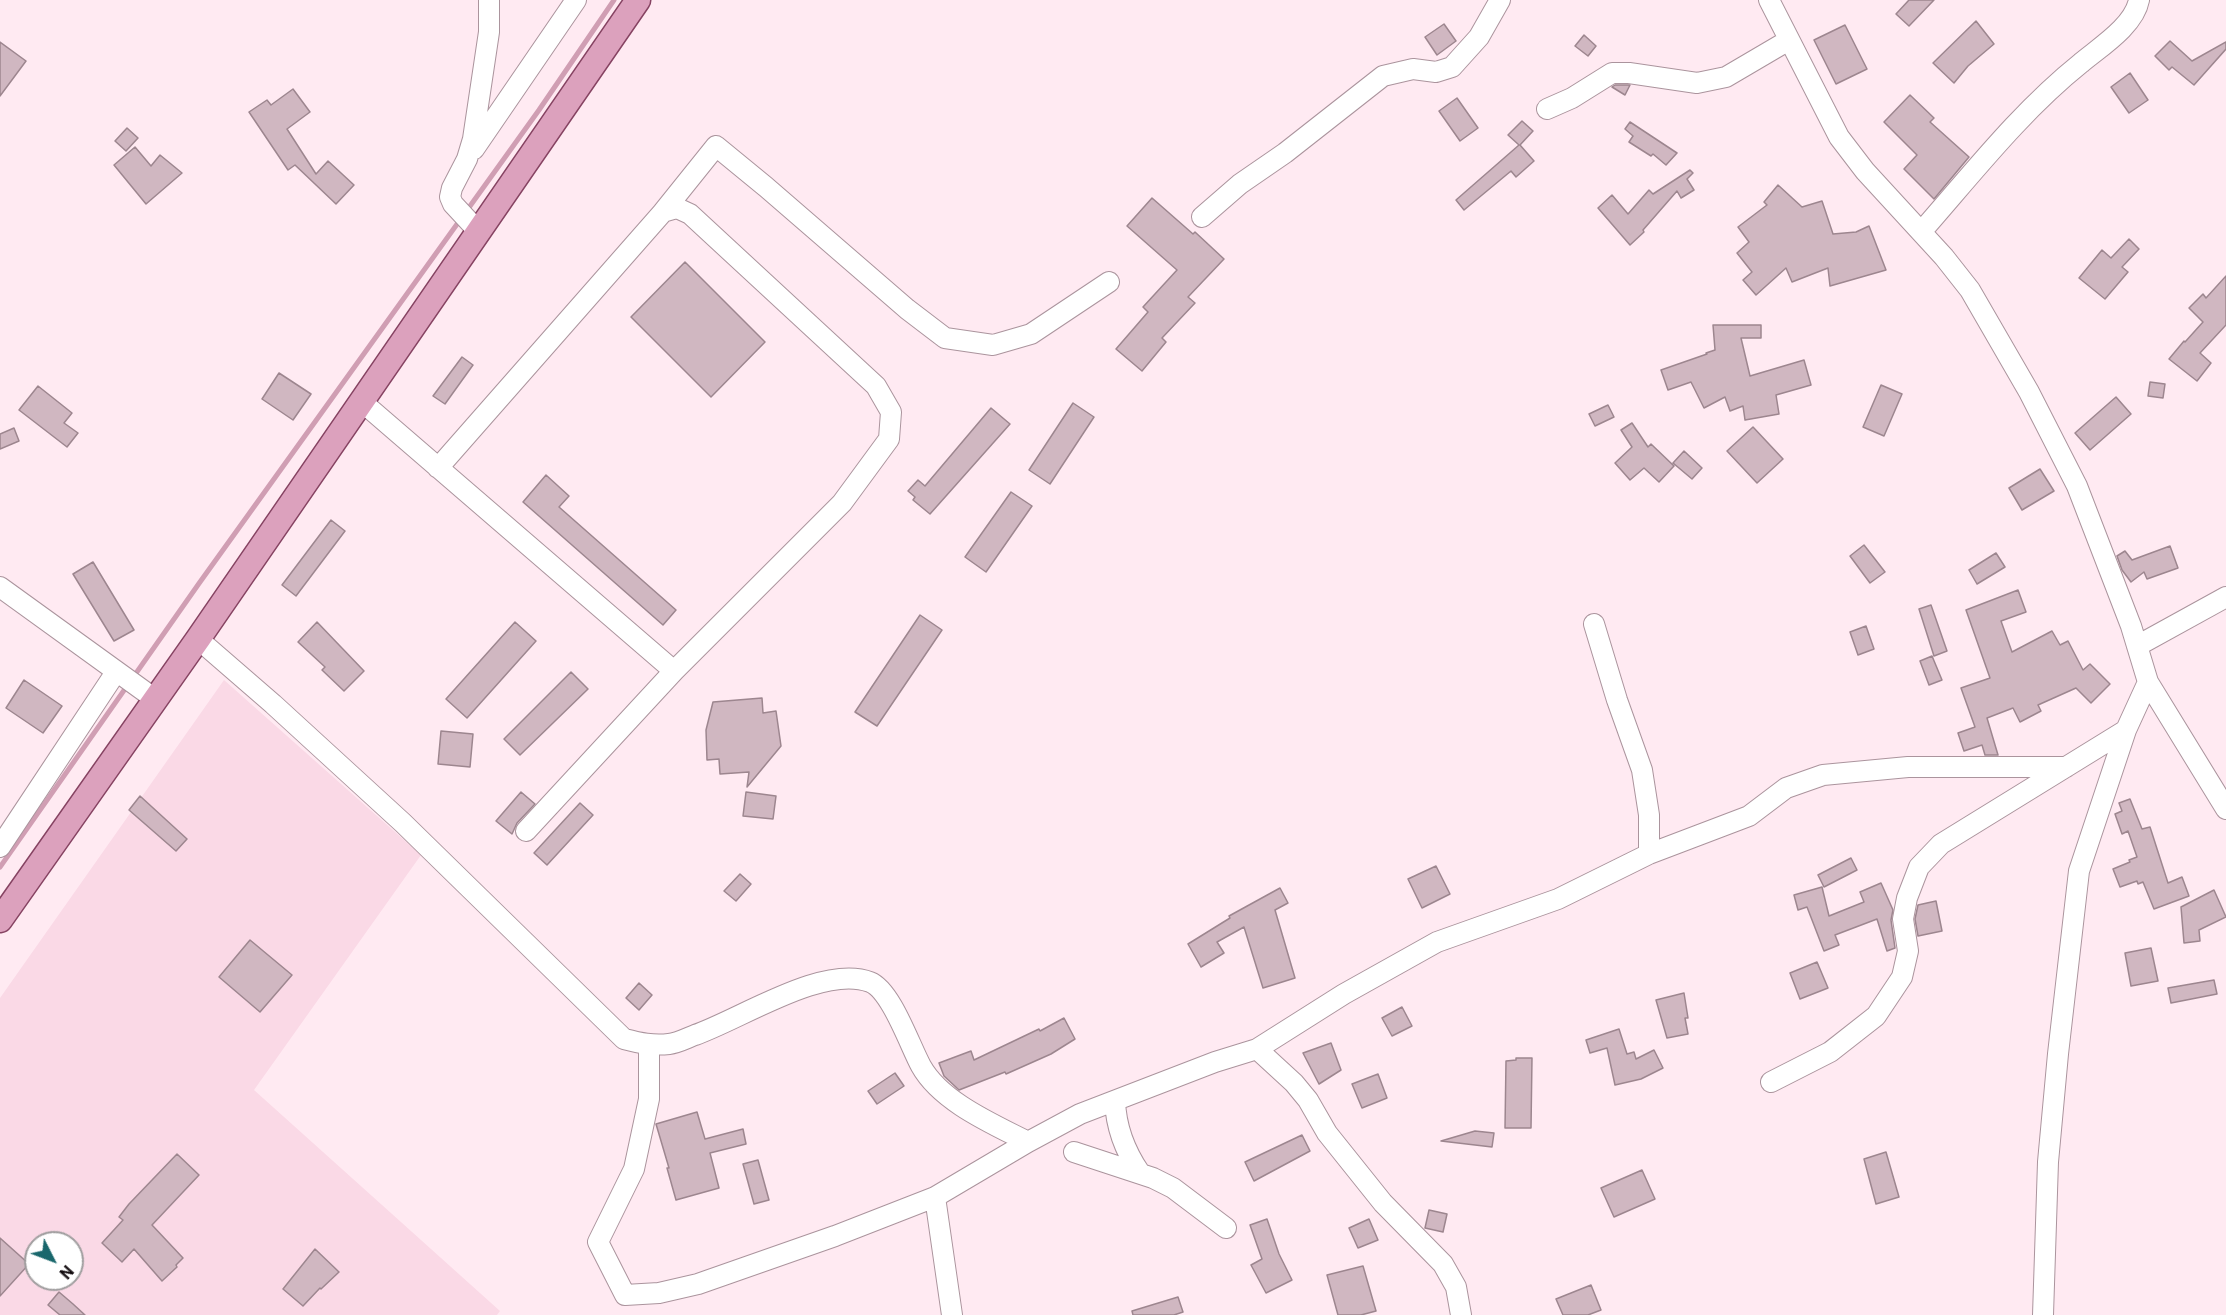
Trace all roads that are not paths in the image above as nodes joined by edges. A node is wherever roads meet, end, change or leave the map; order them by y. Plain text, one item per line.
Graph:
1 (489, 0) edge
2 (576, 0) edge
3 (638, 0) edge
4 (1500, 0) edge
5 (1769, 0) edge
6 (2139, 0) edge
7 (1789, 40) junction
8 (1547, 109) dead end
9 (467, 159) junction
10 (663, 212) junction
11 (1202, 217) dead end
12 (479, 232) junction
13 (1921, 232) junction
14 (1109, 282) dead end
15 (361, 401) junction
16 (438, 468) junction
17 (0, 587) edge
18 (2226, 597) edge
19 (1594, 624) dead end
20 (198, 639) junction
21 (2137, 646) junction
22 (674, 671) junction
23 (116, 672) junction
24 (2148, 682) junction
25 (155, 699) junction
26 (2126, 730) junction
27 (2066, 767) junction
28 (2226, 809) edge
29 (526, 831) dead end
30 (0, 847) edge
31 (1649, 854) junction
32 (0, 920) edge
33 (649, 1045) junction
34 (1257, 1049) junction
35 (1771, 1082) dead end
36 (1115, 1101) junction
37 (1028, 1142) junction
38 (1074, 1152) dead end
39 (1140, 1173) junction
40 (935, 1197) junction
41 (1226, 1228) dead end
42 (952, 1315) edge
43 (1461, 1315) edge
44 (2043, 1315) edge

1 - 9 street
2 - 9 street
3 - 12 main road
4 - 11 street
5 - 7 street
6 - 13 street
7 - 8 street
7 - 13 street
9 - 12 street
10 - 14 street
10 - 16 street
10 - 22 street
12 - 15 main road
13 - 21 street
15 - 16 street
15 - 20 main road
16 - 22 street
17 - 23 street
18 - 21 street
19 - 31 street
20 - 25 main road
20 - 33 street
21 - 24 street
22 - 29 street
23 - 25 street
23 - 30 street
24 - 26 street
24 - 28 street
25 - 32 main road
26 - 27 street
26 - 44 street
27 - 31 street
27 - 35 street
31 - 34 street
33 - 37 street
33 - 40 street
34 - 36 street
34 - 43 street
36 - 37 street
36 - 39 street
37 - 40 street
38 - 39 street
39 - 41 street
40 - 42 street

